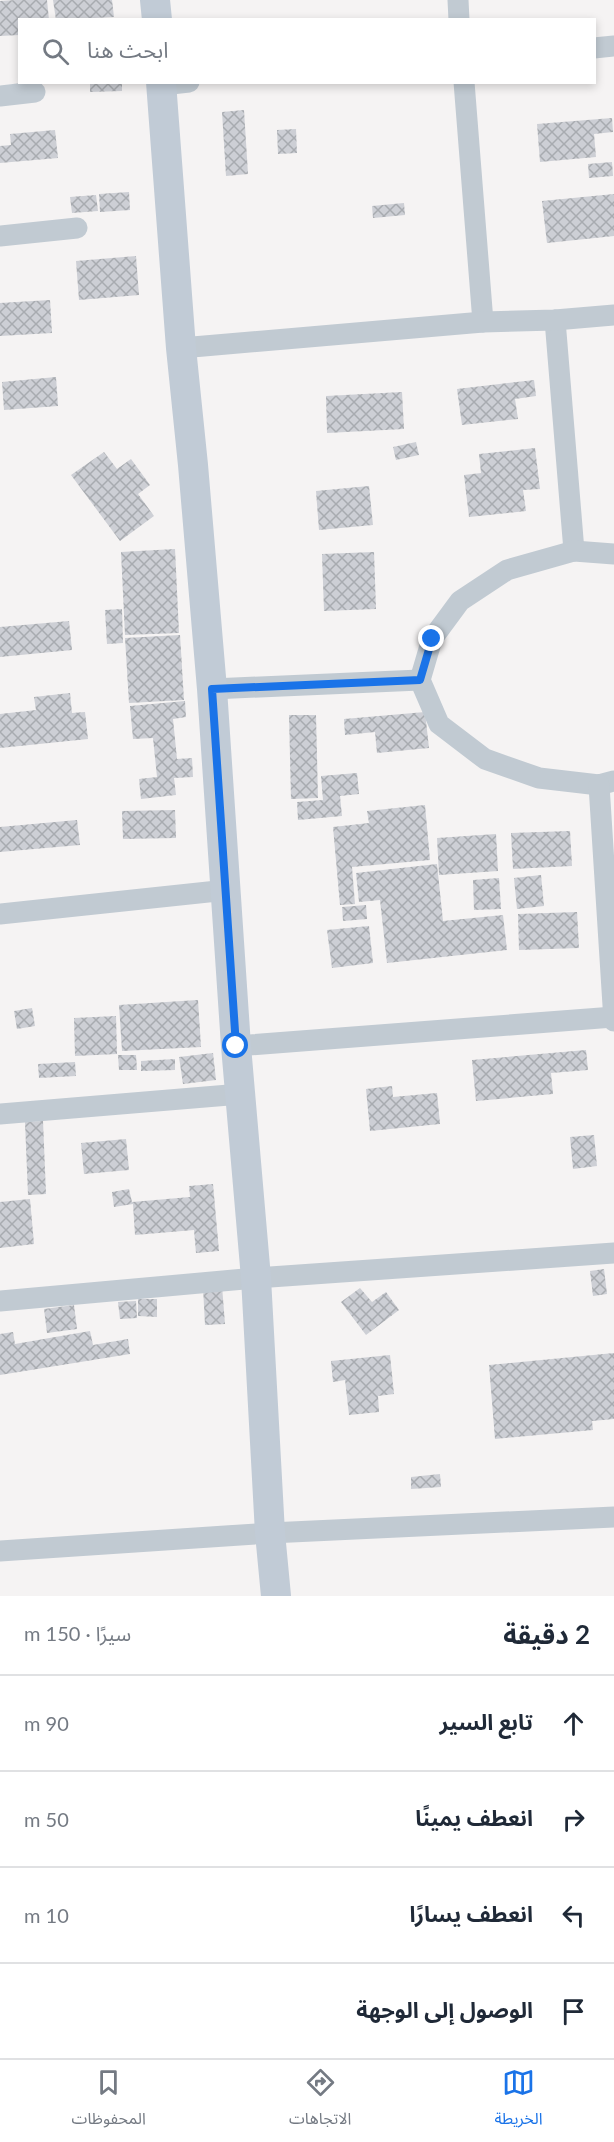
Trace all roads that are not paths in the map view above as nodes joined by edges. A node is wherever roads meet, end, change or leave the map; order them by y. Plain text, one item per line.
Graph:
1 (155, 0) edge
2 (458, 0) edge
3 (157, 18) edge
4 (459, 18) edge
5 (614, 46) edge
6 (596, 48) edge
7 (171, 84) edge
8 (464, 84) edge
9 (35, 92) dead end
10 (0, 96) edge
11 (77, 228) dead end
12 (0, 236) edge
13 (614, 315) edge
14 (555, 320) junction
15 (483, 322) junction
16 (181, 348) junction
17 (574, 551) junction
18 (614, 554) edge
19 (420, 680) junction
20 (212, 689) junction
21 (607, 783) edge
22 (227, 890) junction
23 (0, 914) edge
24 (614, 1018) edge
25 (236, 1046) junction
26 (241, 1094) junction
27 (0, 1114) edge
28 (614, 1253) edge
29 (256, 1278) junction
30 (0, 1301) edge
31 (614, 1516) edge
32 (270, 1533) junction
33 (0, 1551) edge
34 (276, 1596) edge

1 - 3 main road
2 - 4 street
5 - 6 street
7 - 16 main road
8 - 15 street
9 - 10 street
11 - 12 street
13 - 14 street
14 - 15 street
14 - 17 street
15 - 16 street
16 - 20 main road
17 - 18 street
17 - 19 street
19 - 20 street
19 - 21 street
20 - 22 main road
21 - 24 street
22 - 23 street
22 - 25 main road
24 - 25 street
25 - 26 main road
26 - 27 street
26 - 29 main road
28 - 29 street
29 - 30 street
29 - 32 main road
31 - 32 street
32 - 33 street
32 - 34 main road

